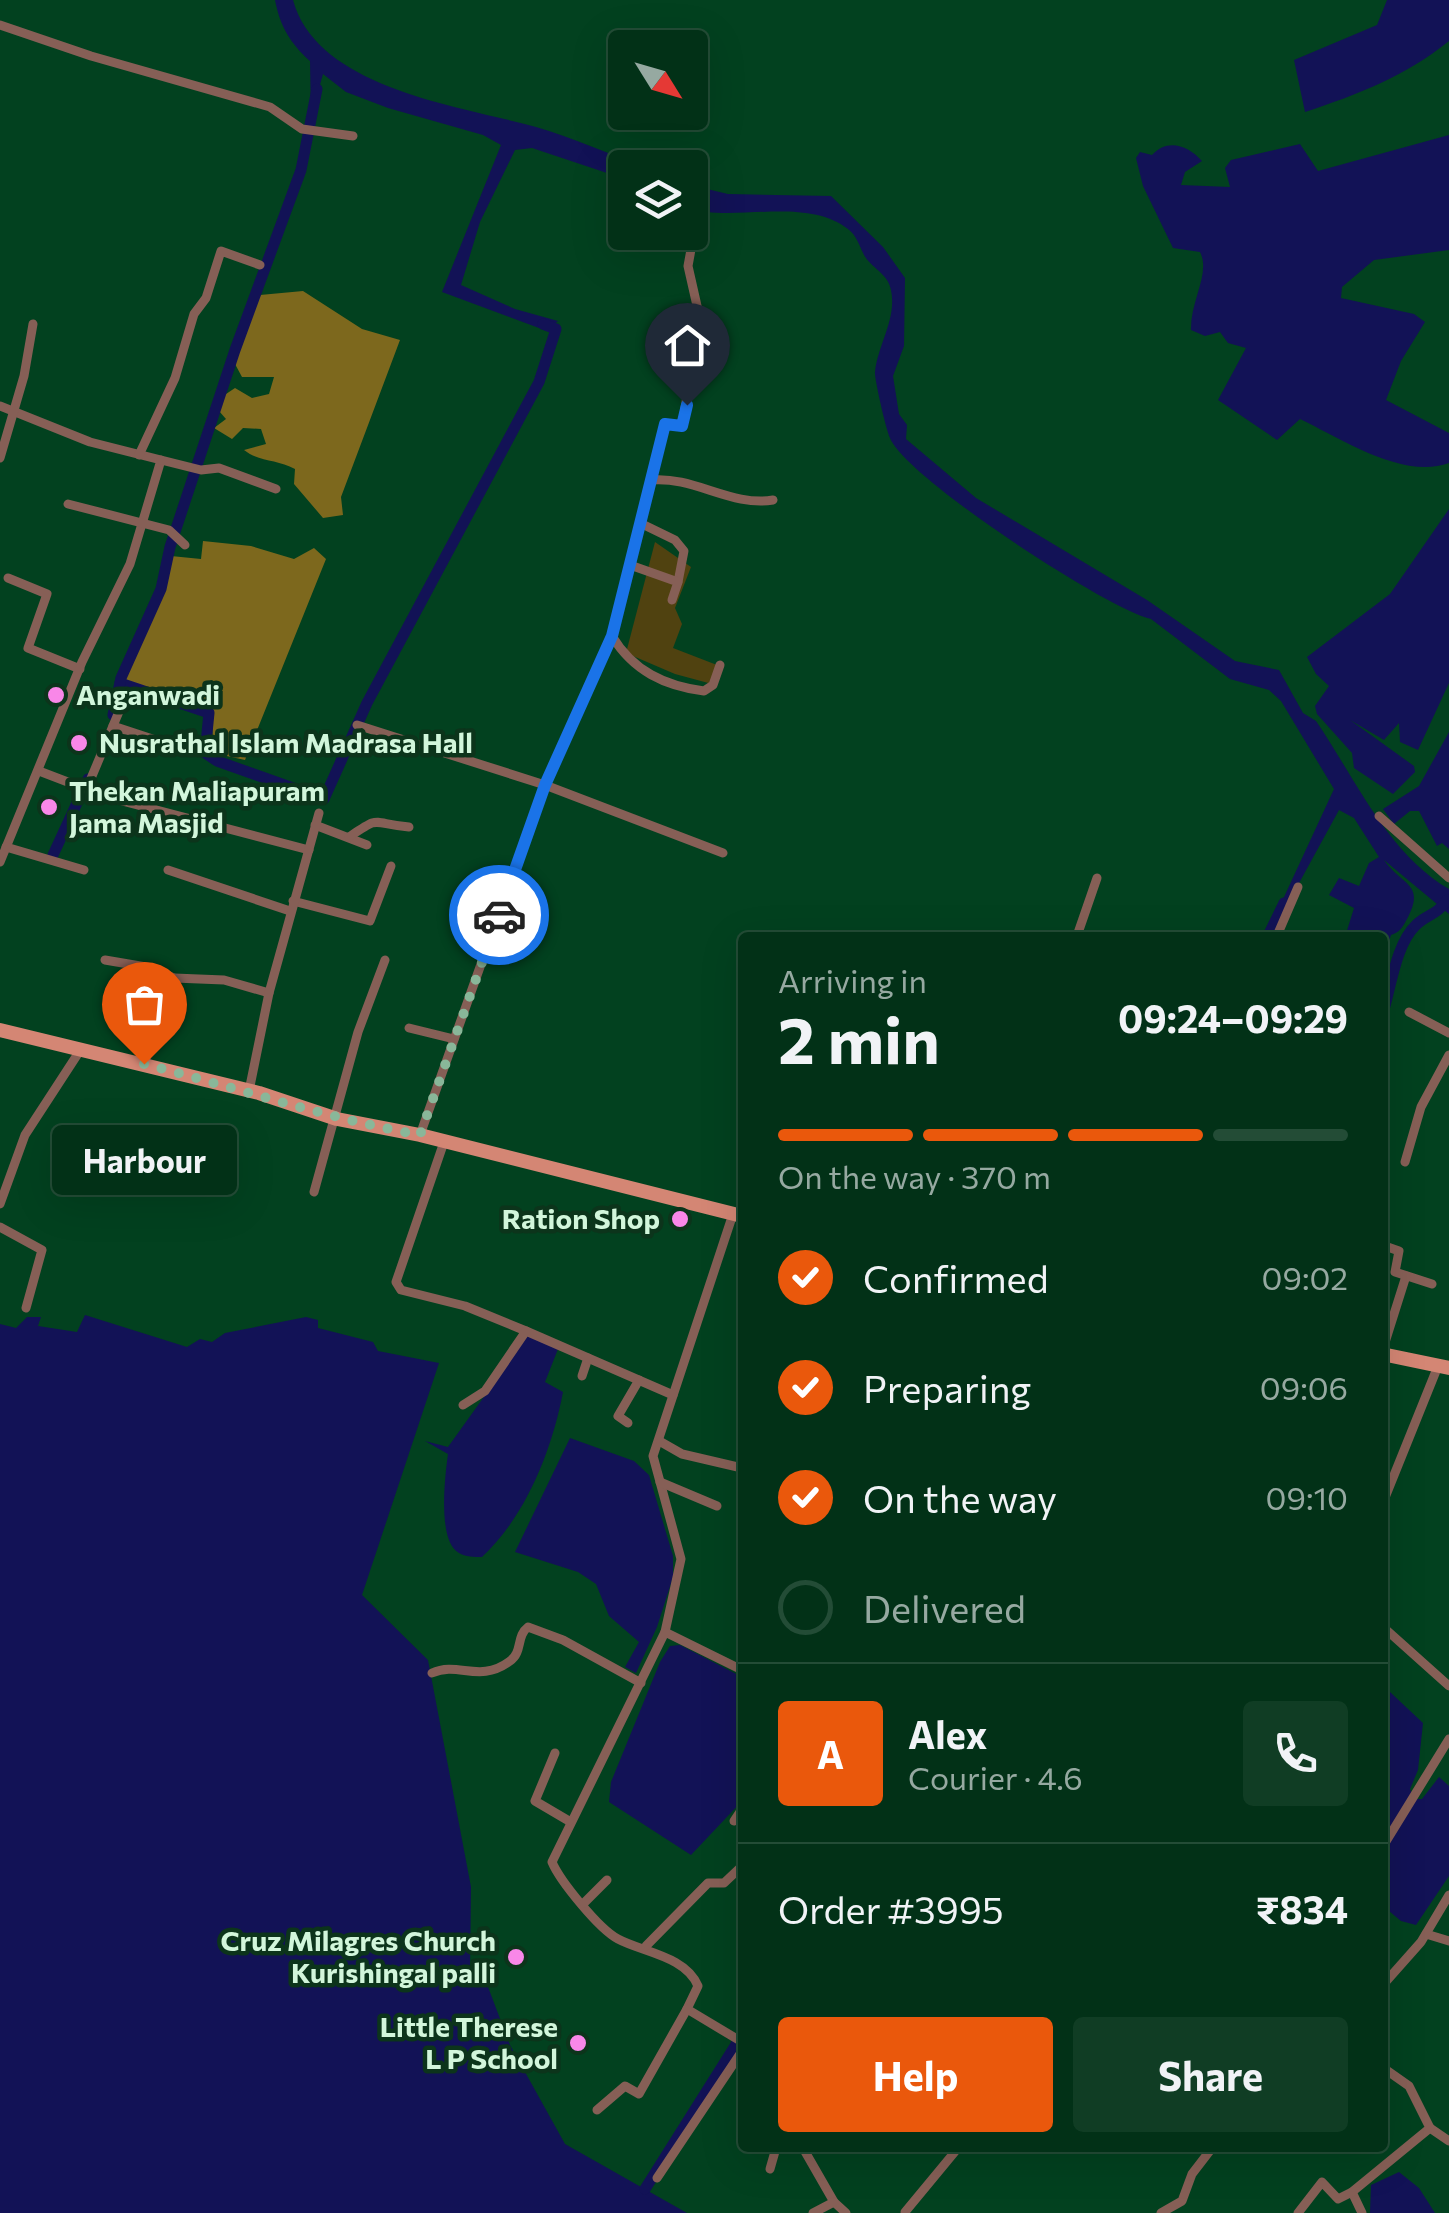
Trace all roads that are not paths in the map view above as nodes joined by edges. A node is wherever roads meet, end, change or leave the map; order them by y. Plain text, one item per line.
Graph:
1 (0, 25) edge
2 (353, 136) dead end
3 (691, 250) edge
4 (260, 265) dead end
5 (33, 324) dead end
6 (0, 406) edge
7 (14, 412) junction
8 (138, 455) junction
9 (0, 458) edge
10 (162, 460) junction
11 (651, 480) junction
12 (276, 489) dead end
13 (773, 500) dead end
14 (68, 504) dead end
15 (145, 524) junction
16 (640, 524) junction
17 (182, 540) dead end
18 (630, 566) junction
19 (8, 578) dead end
20 (678, 582) junction
21 (672, 600) dead end
22 (612, 636) junction
23 (720, 665) dead end
24 (80, 669) junction
25 (123, 702) dead end
26 (358, 725) dead end
27 (113, 726) junction
28 (192, 752) dead end
29 (39, 771) junction
30 (545, 785) junction
31 (85, 787) junction
32 (319, 814) dead end
33 (1379, 816) dead end
34 (315, 825) junction
35 (409, 827) dead end
36 (348, 836) junction
37 (367, 846) dead end
38 (6, 847) junction
39 (309, 850) junction
40 (722, 853) dead end
41 (0, 862) edge
42 (391, 866) dead end
43 (84, 870) dead end
44 (168, 870) dead end
45 (1097, 878) dead end
46 (1449, 878) edge
47 (1298, 887) dead end
48 (291, 906) junction
49 (1078, 932) edge
50 (1279, 932) edge
51 (105, 960) dead end
52 (385, 960) dead end
53 (174, 978) junction
54 (269, 992) junction
55 (1410, 1012) dead end
56 (410, 1028) dead end
57 (0, 1030) edge
58 (1449, 1033) edge
59 (454, 1039) junction
60 (81, 1048) junction
61 (1449, 1054) edge
62 (144, 1064) junction
63 (250, 1091) junction
64 (337, 1120) junction
65 (420, 1135) junction
66 (444, 1142) junction
67 (1406, 1162) dead end
68 (314, 1192) dead end
69 (0, 1204) edge
70 (738, 1215) edge
71 (0, 1226) edge
72 (1388, 1247) edge
73 (1406, 1276) junction
74 (1432, 1284) dead end
75 (26, 1308) dead end
76 (526, 1331) junction
77 (1388, 1334) edge
78 (1388, 1354) edge
79 (588, 1358) junction
80 (1444, 1367) edge
81 (582, 1376) dead end
82 (639, 1380) junction
83 (673, 1395) junction
84 (463, 1405) dead end
85 (628, 1423) dead end
86 (660, 1442) junction
87 (738, 1467) edge
88 (660, 1482) junction
89 (1388, 1492) edge
90 (717, 1506) dead end
91 (1388, 1631) edge
92 (665, 1632) junction
93 (738, 1668) edge
94 (432, 1672) dead end
95 (641, 1684) junction
96 (1449, 1686) edge
97 (1449, 1739) edge
98 (555, 1754) dead end
99 (738, 1815) edge
100 (734, 1821) dead end
101 (569, 1822) junction
102 (1388, 1838) edge
103 (738, 1870) edge
104 (606, 1880) dead end
105 (1449, 1895) edge
106 (584, 1903) junction
107 (1426, 1934) junction
108 (1449, 1940) edge
109 (646, 1946) junction
110 (1388, 1979) edge
111 (686, 2009) junction
112 (738, 2039) edge
113 (738, 2057) edge
114 (1388, 2071) edge
115 (597, 2110) dead end
116 (1430, 2128) junction
117 (1449, 2141) edge
118 (775, 2152) edge
119 (805, 2152) edge
120 (955, 2152) edge
121 (1208, 2152) edge
122 (770, 2169) dead end
123 (657, 2178) dead end
124 (1352, 2192) junction
125 (834, 2202) junction
126 (813, 2213) edge
127 (846, 2213) edge
128 (906, 2213) edge
129 (1161, 2213) edge
130 (1298, 2213) edge
131 (1362, 2213) edge

1 - 2 street
3 - 11 street
4 - 8 street
5 - 7 street
6 - 7 street
7 - 8 street
7 - 9 street
8 - 10 street
10 - 12 street
10 - 15 street
11 - 13 street
11 - 16 street
14 - 15 street
15 - 17 street
15 - 24 street
16 - 18 street
16 - 20 street
18 - 20 street
18 - 22 street
19 - 24 street
20 - 21 street
22 - 23 street
22 - 30 street
24 - 29 street
25 - 27 street
26 - 30 street
27 - 28 street
27 - 31 street
29 - 31 street
29 - 38 street
30 - 40 street
30 - 59 street
31 - 39 street
32 - 34 street
33 - 46 street
34 - 36 street
34 - 39 street
35 - 36 street
36 - 37 street
38 - 41 street
38 - 43 street
39 - 48 street
42 - 48 street
44 - 48 street
45 - 49 street
47 - 50 street
48 - 54 street
51 - 53 street
52 - 64 street
53 - 54 street
53 - 62 street
54 - 63 street
55 - 58 street
56 - 59 street
57 - 60 main road
59 - 65 street
60 - 62 main road
60 - 69 street
61 - 67 street
62 - 63 main road
63 - 64 main road
64 - 65 main road
64 - 68 street
65 - 66 main road
66 - 70 main road
66 - 76 street
70 - 83 street
71 - 75 street
72 - 73 street
73 - 74 street
73 - 77 street
76 - 79 street
76 - 84 street
78 - 80 main road
79 - 81 street
79 - 82 street
80 - 89 street
82 - 83 street
82 - 85 street
83 - 86 street
86 - 87 street
86 - 88 street
88 - 90 street
88 - 92 street
91 - 96 street
92 - 93 street
92 - 95 street
94 - 95 street
95 - 101 street
97 - 102 street
98 - 101 street
99 - 100 street
101 - 106 street
103 - 109 street
104 - 106 street
105 - 107 street
106 - 109 street
107 - 108 street
107 - 110 street
109 - 111 street
111 - 112 street
111 - 115 street
113 - 123 street
114 - 116 street
116 - 117 street
116 - 124 street
118 - 122 street
119 - 125 street
120 - 128 street
121 - 129 street
124 - 130 street
124 - 131 street
125 - 126 street
125 - 127 street

